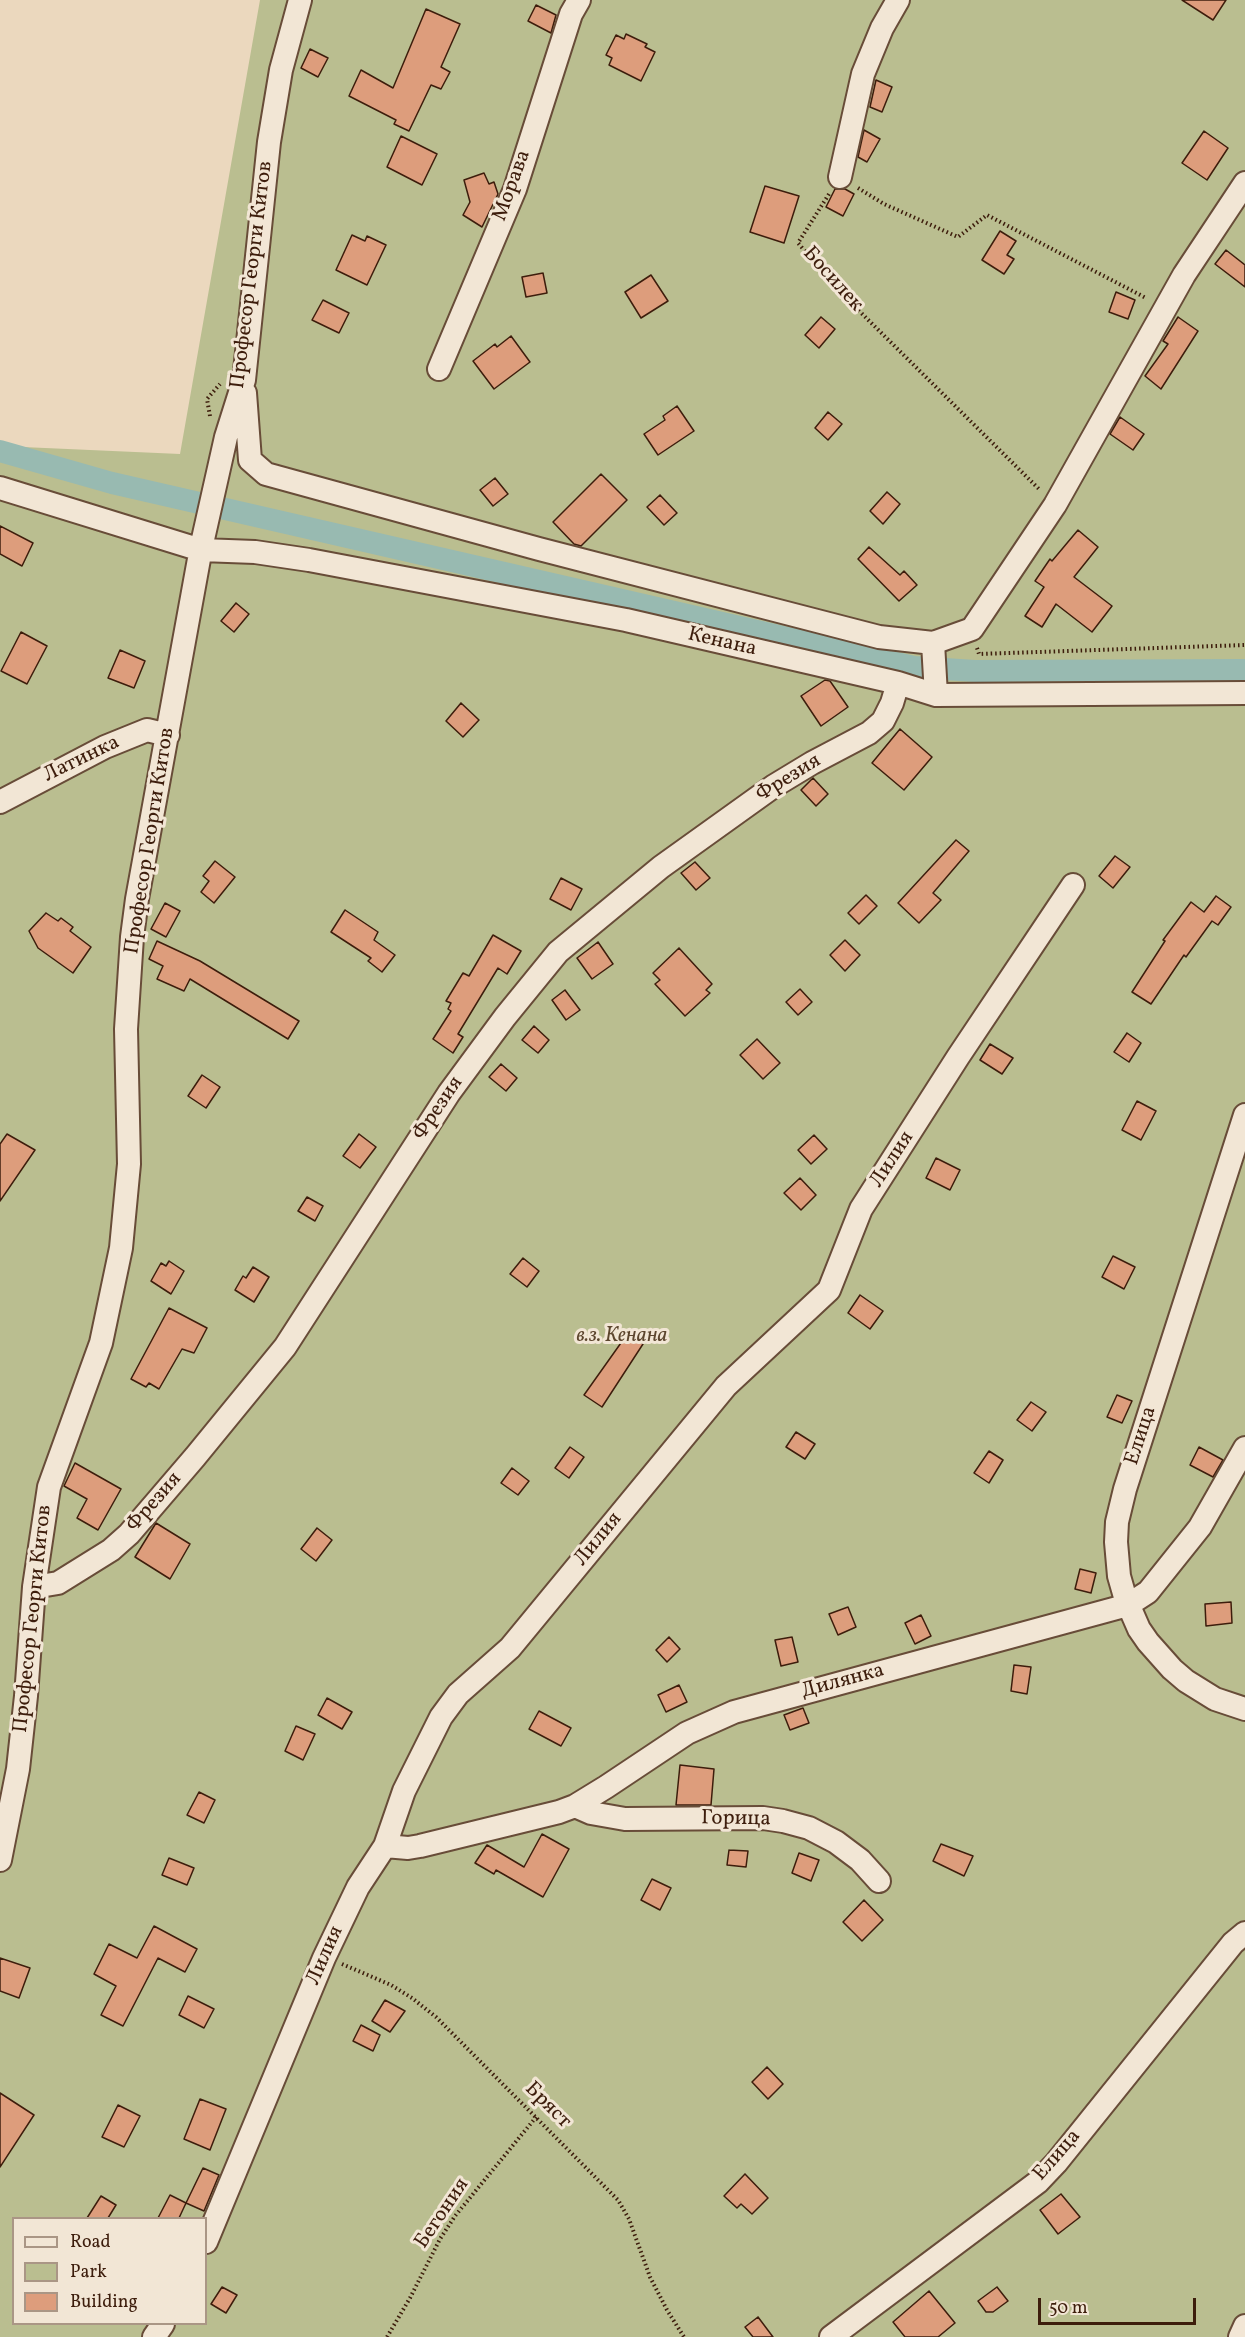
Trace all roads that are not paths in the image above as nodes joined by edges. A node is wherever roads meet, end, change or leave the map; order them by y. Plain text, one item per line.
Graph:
1 (300, 0) edge
2 (579, 0) edge
3 (898, 0) edge
4 (840, 177) road end
5 (1245, 183) edge
6 (439, 369) dead end
7 (244, 380) junction
8 (0, 488) edge
9 (201, 549) junction
10 (933, 643) junction
11 (898, 683) junction
12 (1245, 693) edge
13 (936, 695) junction
14 (168, 735) junction
15 (0, 802) edge
16 (1072, 885) dead end
17 (1245, 1115) edge
18 (1245, 1448) edge
19 (34, 1587) junction
20 (1128, 1605) junction
21 (1245, 1709) edge
22 (575, 1806) junction
23 (385, 1846) junction
24 (0, 1860) edge
25 (879, 1881) dead end
26 (1245, 1933) edge
27 (207, 2240) edge
28 (1245, 2326) edge
29 (831, 2337) edge
30 (1240, 2337) edge

1 - 7 street, Професор Георги Китов
2 - 6 street, Морава
3 - 4 street
5 - 10 street
7 - 9 street, Професор Георги Китов
7 - 10 street
8 - 9 street, Кенана
9 - 11 street, Кенана
9 - 14 street, Професор Георги Китов
10 - 13 street
11 - 13 street, Кенана
11 - 19 street, Фрезия
12 - 13 street, Кенана
14 - 15 street, Латинка
14 - 19 street, Професор Георги Китов
16 - 23 street, Лилия
17 - 20 street, Елица
18 - 20 street, Дилянка
19 - 24 street, Професор Георги Китов
20 - 21 street, Елица
20 - 22 street, Дилянка
22 - 23 street, Дилянка
22 - 25 street, Горица
23 - 27 street, Лилия
26 - 29 street, Елица
28 - 30 street

